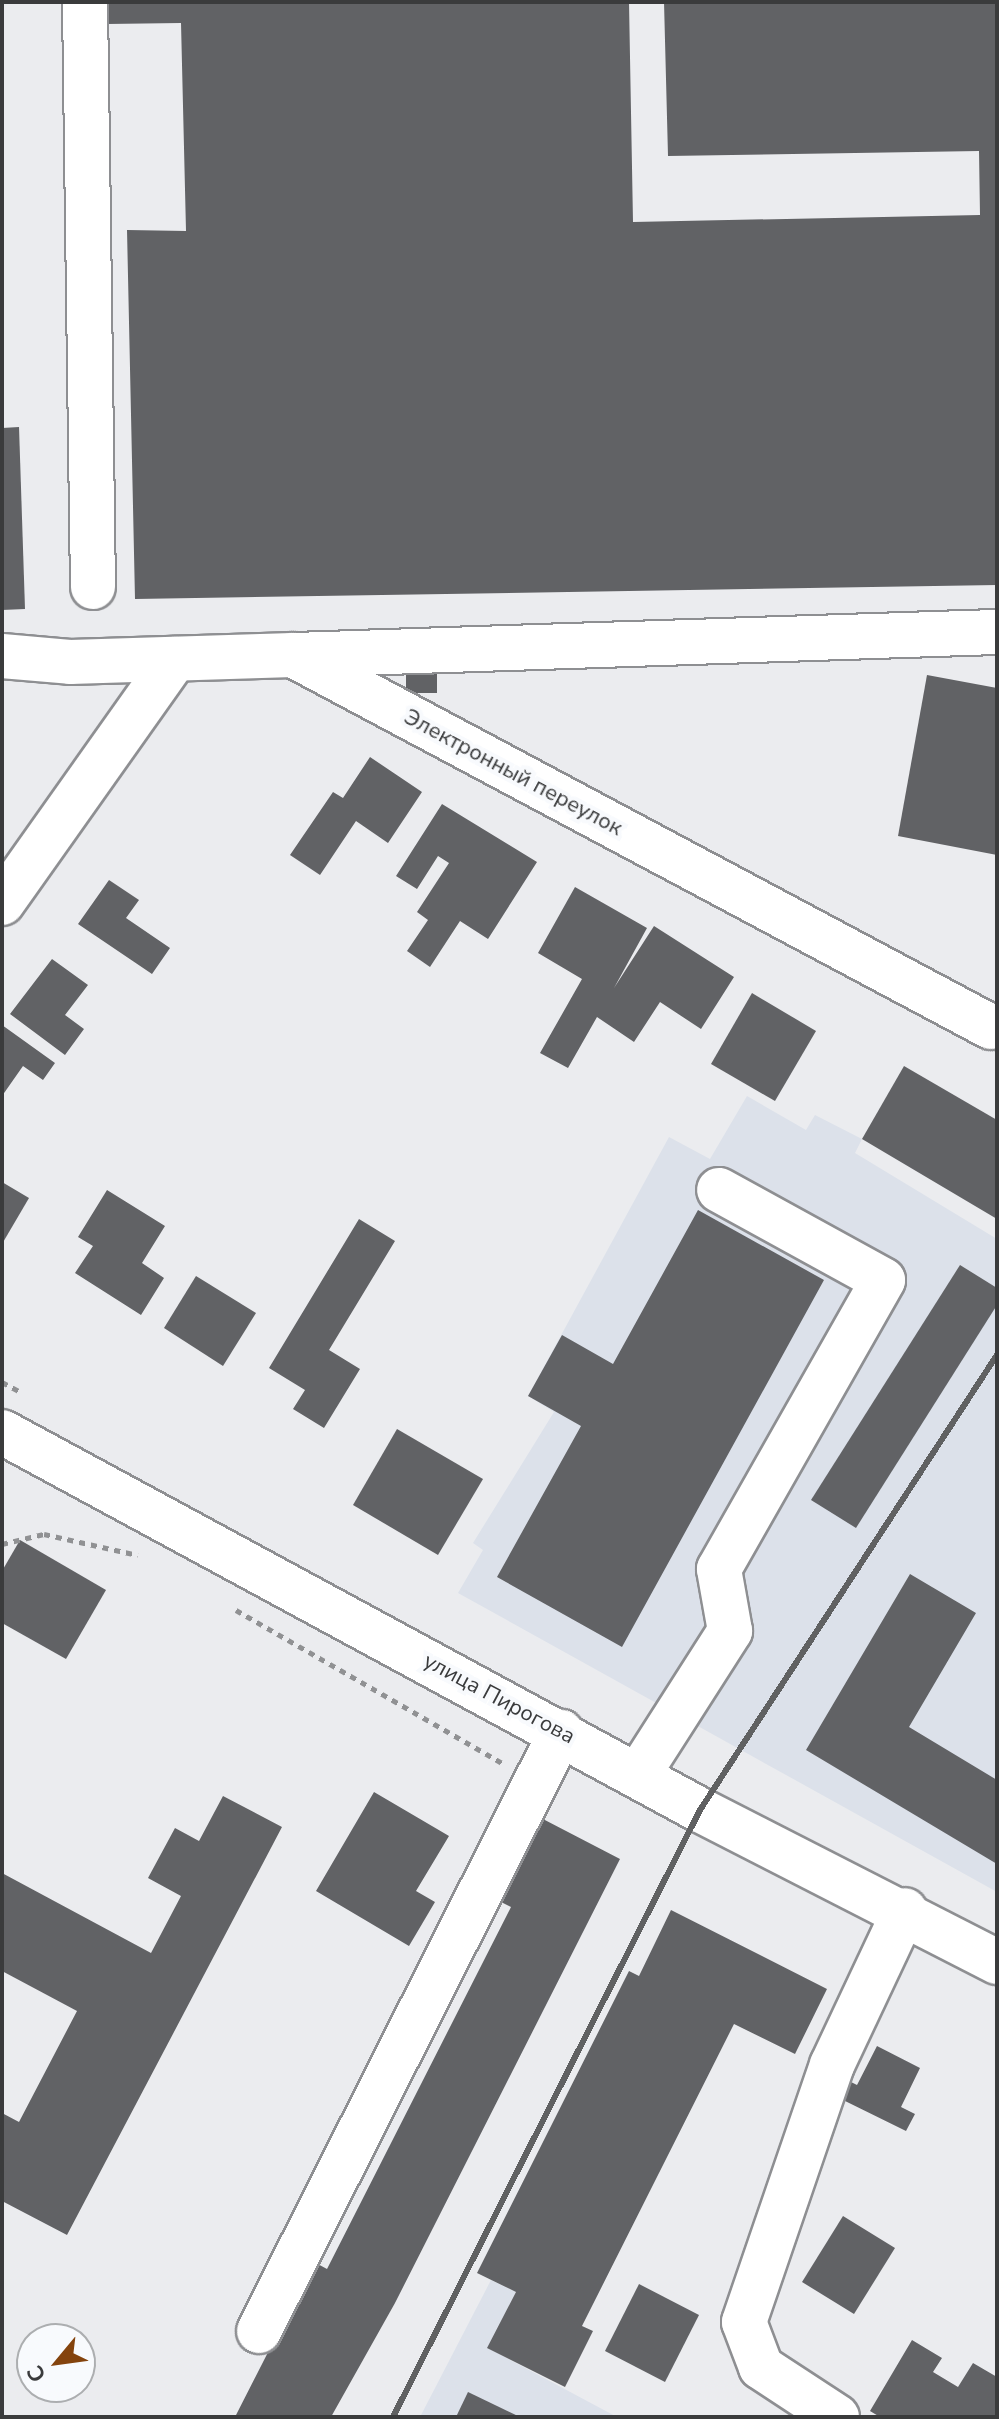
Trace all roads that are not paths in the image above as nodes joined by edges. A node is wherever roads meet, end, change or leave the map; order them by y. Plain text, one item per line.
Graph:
1 (85, 2) edge
2 (93, 587) dead end
3 (997, 632) edge
4 (293, 655) junction
5 (2, 656) edge
6 (175, 659) junction
7 (2, 903) edge
8 (991, 1027) dead end
9 (719, 1190) dead end
10 (11, 1440) edge
11 (561, 1732) junction
12 (638, 1775) junction
13 (905, 1910) junction
14 (997, 1962) edge
15 (259, 2331) dead end
16 (837, 2417) edge

1 - 2 street
3 - 4 street
4 - 6 street, Электронный переулок
4 - 8 street, Электронный переулок
5 - 6 street, Электронный переулок
6 - 7 street
9 - 12 street
10 - 11 street, улица Пирогова
11 - 12 street, улица Пирогова
11 - 15 street
12 - 13 street, улица Пирогова
13 - 14 street, улица Пирогова
13 - 16 street

